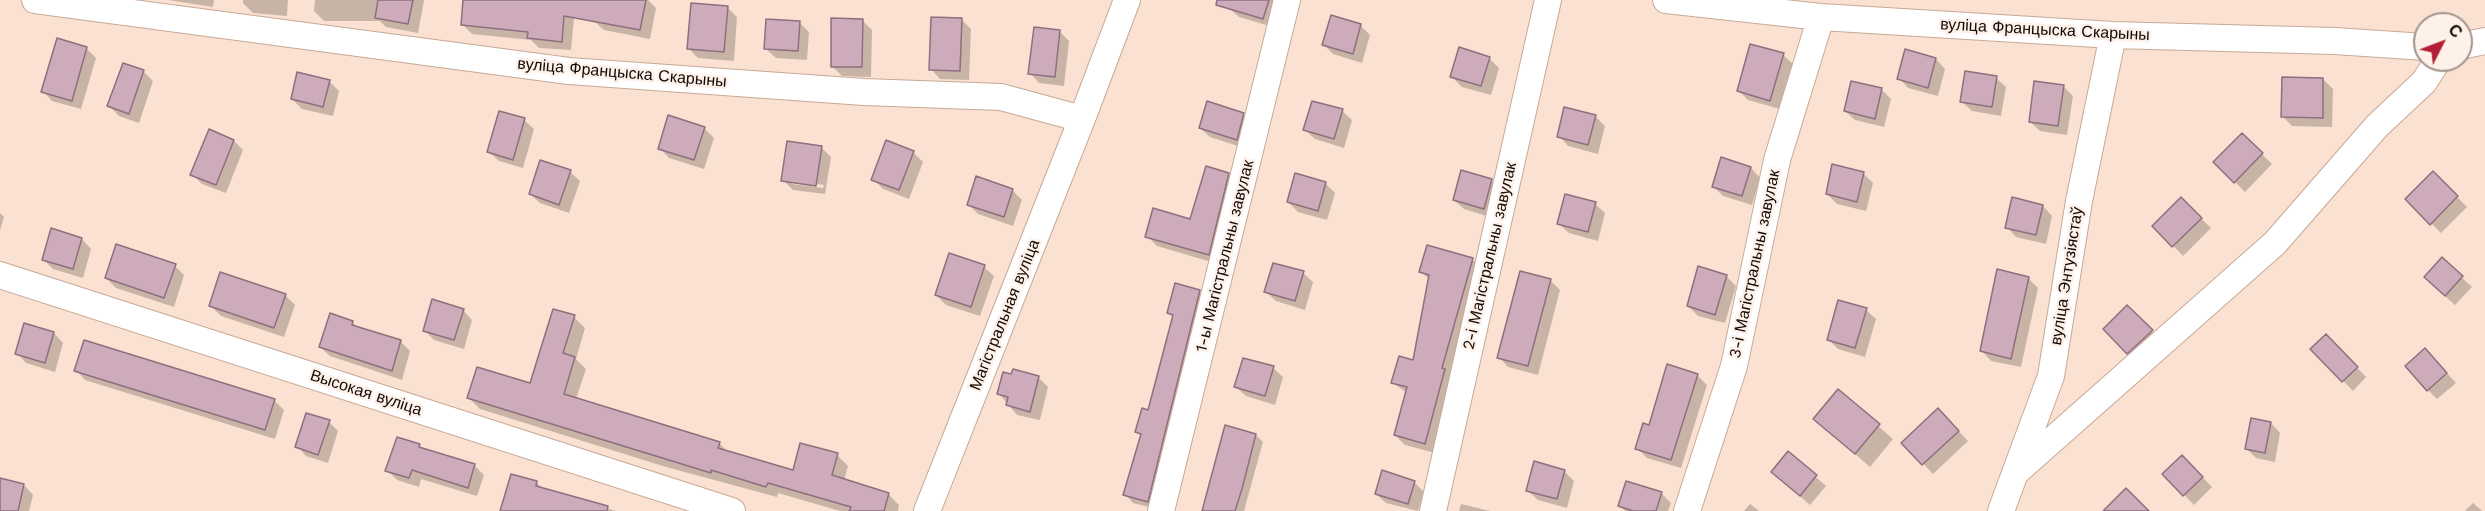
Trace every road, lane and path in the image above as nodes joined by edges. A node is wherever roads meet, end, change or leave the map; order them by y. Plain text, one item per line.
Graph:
1 (35, 0) edge
2 (1127, 0) edge
3 (1287, 0) edge
4 (1548, 0) edge
5 (1666, 0) edge
6 (1821, 17) junction
7 (2113, 35) junction
8 (2413, 46) edge
9 (2430, 72) edge
10 (1082, 119) junction
11 (0, 275) edge
12 (2015, 473) junction
13 (732, 511) edge
14 (927, 511) edge
15 (1161, 511) edge
16 (1433, 511) edge
17 (1687, 511) edge
18 (2001, 511) edge

1 - 10 street, вуліца Францыска Скарыны
2 - 10 street
3 - 15 street, 1-ы Магістральны завулак
4 - 16 street, 2-і Магістральны завулак
5 - 6 street, вуліца Францыска Скарыны
6 - 7 street, вуліца Францыска Скарыны
6 - 17 street, 3-і Магістральны завулак
7 - 8 street, вуліца Францыска Скарыны
7 - 12 street, вуліца Энтузіястаў
9 - 12 street
10 - 14 street, Магістральная вуліца
11 - 13 street, Высокая вуліца
12 - 18 street, вуліца Энтузіястаў

